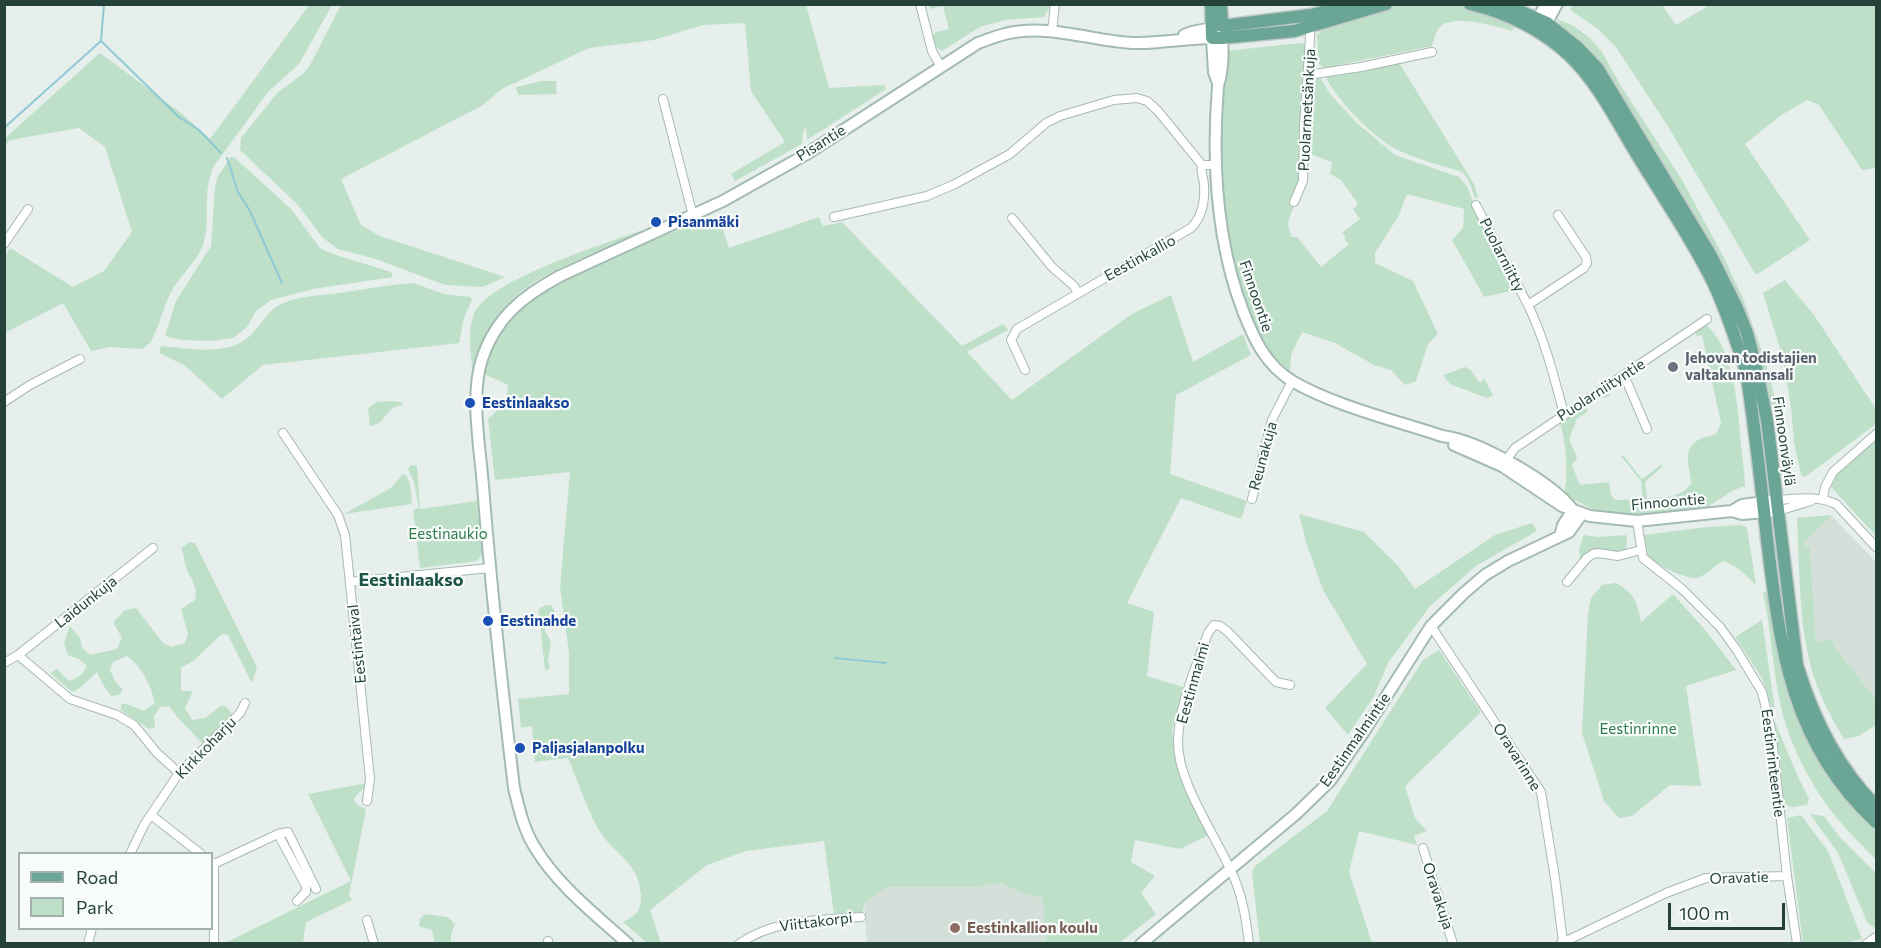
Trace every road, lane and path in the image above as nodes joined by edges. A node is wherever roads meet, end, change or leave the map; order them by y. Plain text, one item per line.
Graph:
1 (920, 4) edge
2 (1055, 4) edge
3 (1211, 4) edge
4 (1221, 4) edge
5 (1355, 4) edge
6 (1386, 4) edge
7 (1470, 4) edge
8 (1504, 4) edge
9 (1546, 4) edge
10 (1557, 4) edge
11 (1311, 21) junction
12 (1540, 25) junction
13 (1052, 31) junction
14 (1217, 33) junction
15 (1432, 52) dead end
16 (941, 67) junction
17 (1308, 75) junction
18 (663, 99) dead end
19 (1202, 165) junction
20 (1217, 165) junction
21 (1294, 202) dead end
22 (1476, 205) dead end
23 (28, 209) dead end
24 (1558, 215) dead end
25 (693, 216) junction
26 (834, 217) dead end
27 (1012, 218) dead end
28 (4, 244) edge
29 (1078, 293) junction
30 (1528, 305) junction
31 (1707, 319) dead end
32 (80, 359) dead end
33 (1025, 370) dead end
34 (1624, 375) junction
35 (1292, 381) junction
36 (4, 402) edge
37 (1564, 414) junction
38 (1647, 429) dead end
39 (283, 433) dead end
40 (1876, 434) edge
41 (1503, 463) junction
42 (1252, 499) dead end
43 (1820, 499) junction
44 (1777, 506) junction
45 (1764, 507) junction
46 (1577, 512) junction
47 (1637, 521) junction
48 (1876, 547) edge
49 (153, 548) dead end
50 (1641, 550) junction
51 (490, 568) junction
52 (351, 582) junction
53 (1567, 582) dead end
54 (1431, 626) junction
55 (18, 655) junction
56 (4, 663) edge
57 (1290, 685) dead end
58 (245, 703) dead end
59 (179, 773) junction
60 (367, 801) dead end
61 (1876, 806) edge
62 (151, 815) junction
63 (1876, 822) edge
64 (278, 834) junction
65 (1423, 848) dead end
66 (131, 852) edge
67 (198, 852) edge
68 (213, 863) edge
69 (1230, 868) junction
70 (1787, 876) junction
71 (316, 889) dead end
72 (297, 901) dead end
73 (861, 917) dead end
74 (367, 920) dead end
75 (1562, 943) edge
76 (214, 944) edge
77 (374, 944) edge
78 (628, 944) edge
79 (739, 944) edge
80 (1141, 944) edge
81 (1249, 944) edge
82 (1453, 944) edge
83 (1797, 944) edge

1 - 16 street
2 - 13 street
3 - 14 main road, Finnoontie
4 - 14 main road, Finnoontie
5 - 11 main road
6 - 11 main road
7 - 12 main road
8 - 12 main road
9 - 12 street
10 - 12 street
11 - 14 main road
11 - 17 street, Puolarmetsänkuja
12 - 44 main road, Finnoonväylä
12 - 45 main road, Finnoonväylä
13 - 14 street, Pisantie
13 - 16 street, Pisantie
14 - 20 street, Finnoontie
15 - 17 street
16 - 25 street, Pisantie
17 - 21 street, Puolarmetsänkuja
18 - 25 street
19 - 20 street
19 - 26 street
19 - 29 street, Eestinkallio
20 - 35 street, Finnoontie
22 - 30 street, Puolarniitty
23 - 28 street
24 - 30 street
25 - 51 street, Pisantie
27 - 29 street
29 - 33 street, Eestinkallio
30 - 37 street, Puolarniitty
31 - 34 street, Puolarniityntie
32 - 36 street
34 - 37 street, Puolarniityntie
34 - 38 street
35 - 41 street, Finnoontie
35 - 42 street, Reunakuja
37 - 41 street, Puolarniityntie
39 - 52 street, Eestintaival
40 - 43 street
41 - 46 street, Finnoontie
43 - 44 street
43 - 48 street
44 - 45 street, Finnoontie
44 - 61 main road, Finnoonväylä
45 - 47 street, Finnoontie
45 - 63 main road, Finnoonväylä
46 - 47 street, Finnoontie
46 - 54 street, Eestinmalmintie
47 - 50 street
49 - 55 street, Laidunkuja
50 - 53 street
50 - 70 street, Eestinrinteentie
51 - 52 street
51 - 78 street
52 - 60 street, Eestintaival
54 - 69 street, Eestinmalmintie
54 - 75 street, Oravarinne
55 - 56 street, Laidunkuja
55 - 59 street
57 - 69 street, Eestinmalmi
58 - 59 street, Kirkkoharju
59 - 62 street, Kirkkoharju
62 - 66 street, Kirkkoharju
62 - 67 street
64 - 68 street
64 - 71 street
64 - 72 street
65 - 82 street, Oravakuja
68 - 76 street
69 - 80 street, Eestinmalmintie
69 - 81 street
70 - 75 street, Oravatie
70 - 83 street, Eestinrinteentie
73 - 79 street, Viittakorpi
74 - 77 street

